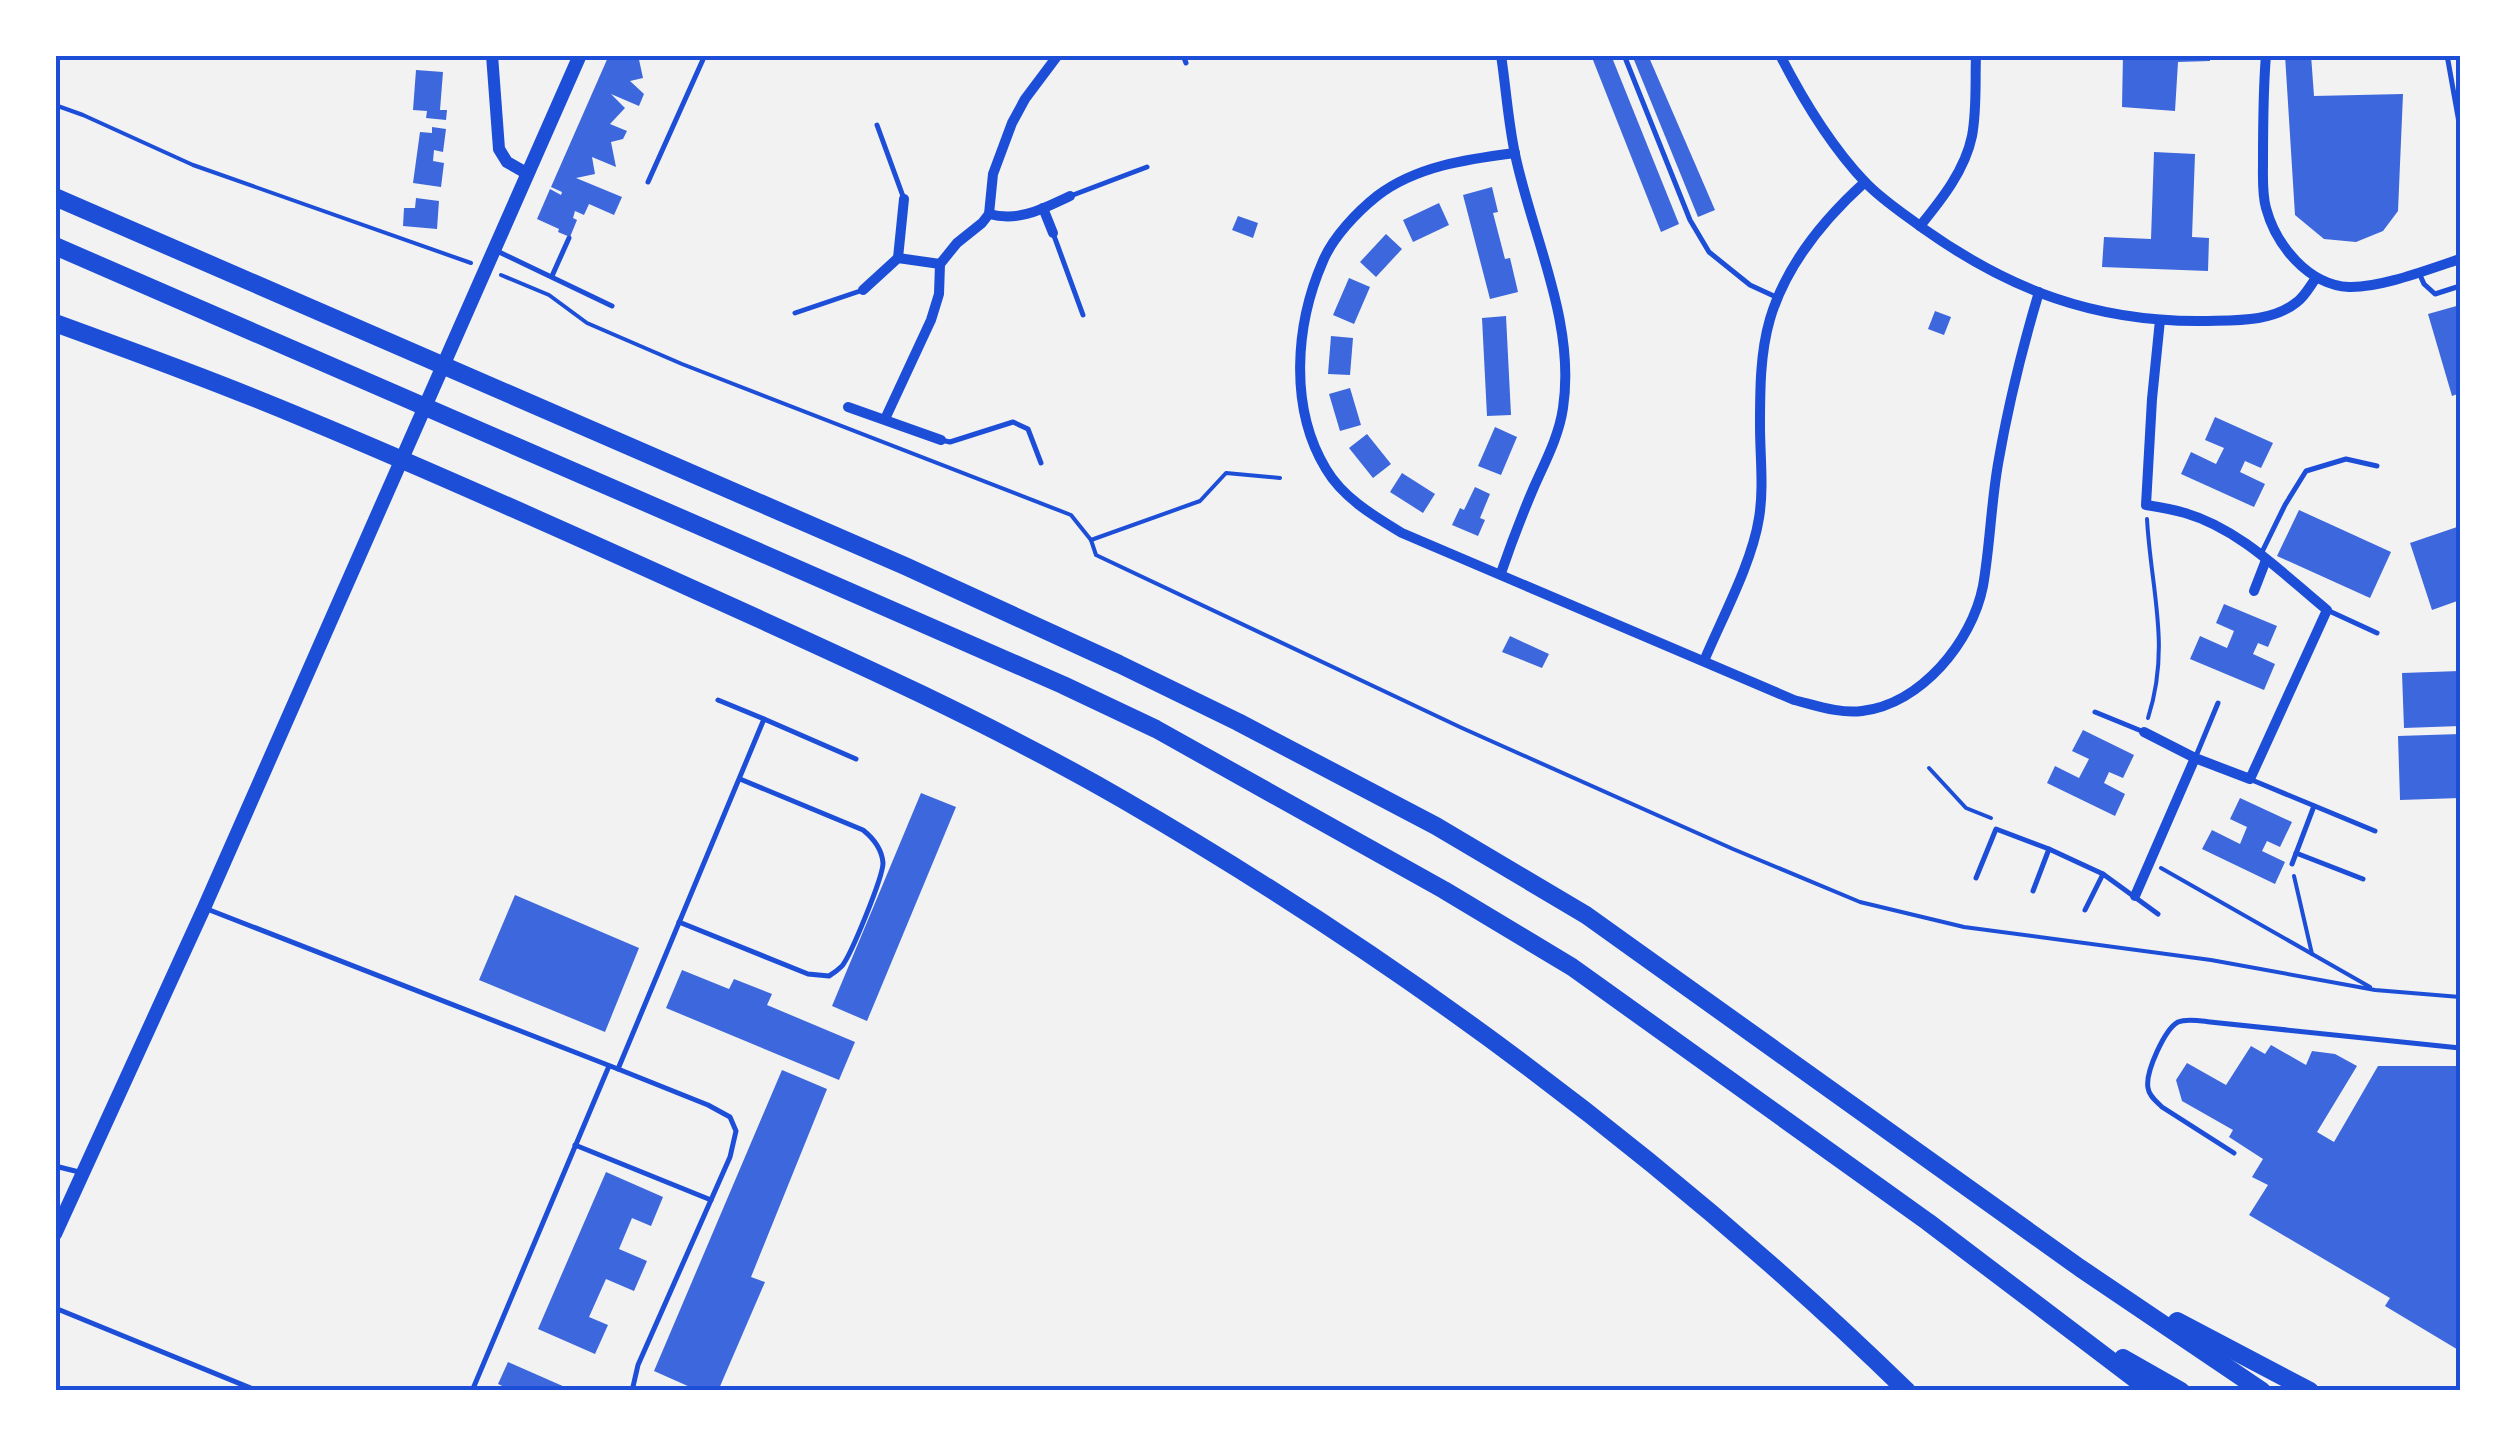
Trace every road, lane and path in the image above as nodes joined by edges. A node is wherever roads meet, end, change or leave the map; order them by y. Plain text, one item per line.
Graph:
1 (492, 55) edge
2 (580, 55) edge
3 (705, 55) edge
4 (1058, 55) edge
5 (1183, 55) edge
6 (1501, 55) edge
7 (1624, 55) edge
8 (1780, 55) edge
9 (1976, 55) edge
10 (2266, 55) edge
11 (2446, 55) edge
12 (1186, 63) dead end
13 (55, 105) edge
14 (877, 125) dead end
15 (2460, 128) edge
16 (1515, 154) junction
17 (1146, 167) dead end
18 (528, 174) junction
19 (648, 182) dead end
20 (1866, 182) junction
21 (1070, 196) joint
22 (55, 197) edge
23 (904, 199) joint
24 (1043, 208) junction
25 (989, 214) junction
26 (1920, 226) junction
27 (1053, 233) joint
28 (570, 238) dead end
29 (55, 246) edge
30 (898, 258) junction
31 (2460, 259) edge
32 (471, 263) dead end
33 (493, 263) junction
34 (940, 264) junction
35 (2419, 272) junction
36 (552, 277) junction
37 (2316, 278) junction
38 (2460, 286) edge
39 (863, 290) joint
40 (2039, 292) junction
41 (1778, 298) junction
42 (612, 306) dead end
43 (795, 313) dead end
44 (1083, 315) dead end
45 (2160, 320) junction
46 (55, 323) edge
47 (848, 407) dead end
48 (885, 419) junction
49 (941, 440) joint
50 (1041, 462) dead end
51 (2377, 466) dead end
52 (1280, 478) dead end
53 (2146, 504) junction
54 (1092, 540) junction
55 (2263, 557) junction
56 (1501, 573) junction
57 (2254, 591) dead end
58 (2327, 610) junction
59 (2377, 633) dead end
60 (1704, 661) junction
61 (718, 700) dead end
62 (2218, 703) dead end
63 (2095, 712) dead end
64 (764, 719) junction
65 (2144, 732) junction
66 (2195, 758) junction
67 (856, 759) dead end
68 (1929, 768) dead end
69 (740, 778) junction
70 (2250, 779) junction
71 (2314, 806) junction
72 (1996, 829) junction
73 (2376, 830) dead end
74 (2049, 848) junction
75 (2296, 853) junction
76 (2292, 864) joint
77 (2166, 870) dead end
78 (2103, 874) junction
79 (1976, 878) dead end
80 (2364, 879) dead end
81 (2033, 890) dead end
82 (2135, 896) junction
83 (204, 908) junction
84 (2085, 910) dead end
85 (2158, 914) dead end
86 (679, 922) junction
87 (2312, 954) junction
88 (2374, 990) junction
89 (2460, 997) edge
90 (2460, 1048) edge
91 (608, 1066) junction
92 (618, 1069) junction
93 (575, 1144) junction
94 (2234, 1153) dead end
95 (55, 1166) edge
96 (82, 1173) junction
97 (711, 1200) junction
98 (55, 1234) edge
99 (2080, 1268) junction
100 (55, 1308) edge
101 (2074, 1331) junction
102 (258, 1391) edge
103 (472, 1391) edge
104 (632, 1391) edge
105 (1907, 1391) edge
106 (2150, 1391) edge
107 (2181, 1391) edge
108 (2262, 1391) edge
109 (2310, 1391) edge

1 - 18 street
2 - 18 main road
3 - 19 lane
4 - 25 street
5 - 12 lane
6 - 16 street
7 - 41 lane
8 - 20 street
9 - 26 street
10 - 37 street
11 - 15 lane
13 - 32 path
14 - 23 lane
16 - 56 street
16 - 56 street
17 - 21 lane
18 - 33 main road
20 - 26 street
20 - 41 street
21 - 24 street
22 - 99 highway
23 - 30 street
24 - 25 street
24 - 27 street
25 - 34 street
26 - 40 street
27 - 44 lane
28 - 36 lane
29 - 101 highway
30 - 34 street
30 - 39 street
31 - 35 street
33 - 36 lane
33 - 54 path
33 - 83 main road
34 - 48 street
35 - 37 street
35 - 38 lane
36 - 42 lane
37 - 45 street
39 - 43 lane
40 - 45 street
40 - 60 street
41 - 60 street
45 - 53 street
46 - 105 highway
47 - 48 street
48 - 49 street
49 - 50 lane
51 - 55 lane
52 - 54 path
53 - 55 street
53 - 65 path
54 - 88 path
55 - 57 street
55 - 58 street
56 - 60 street
58 - 59 lane
58 - 70 street
61 - 64 lane
62 - 66 lane
63 - 65 lane
64 - 67 lane
64 - 69 lane
65 - 66 street
66 - 70 street
66 - 82 street
68 - 72 path
69 - 86 lane
69 - 86 lane
70 - 71 lane
71 - 73 lane
71 - 75 lane
72 - 74 lane
72 - 79 lane
74 - 78 lane
74 - 81 lane
75 - 76 lane
75 - 80 lane
76 - 87 path
77 - 87 path
78 - 82 lane
78 - 84 lane
82 - 85 lane
83 - 91 lane
83 - 96 main road
86 - 92 lane
87 - 88 path
88 - 89 path
90 - 94 lane
91 - 92 lane
91 - 93 lane
92 - 97 lane
93 - 97 lane
93 - 103 lane
95 - 96 lane
96 - 98 main road
97 - 104 lane
99 - 108 highway
99 - 109 highway
100 - 102 lane
101 - 106 highway
101 - 107 highway

